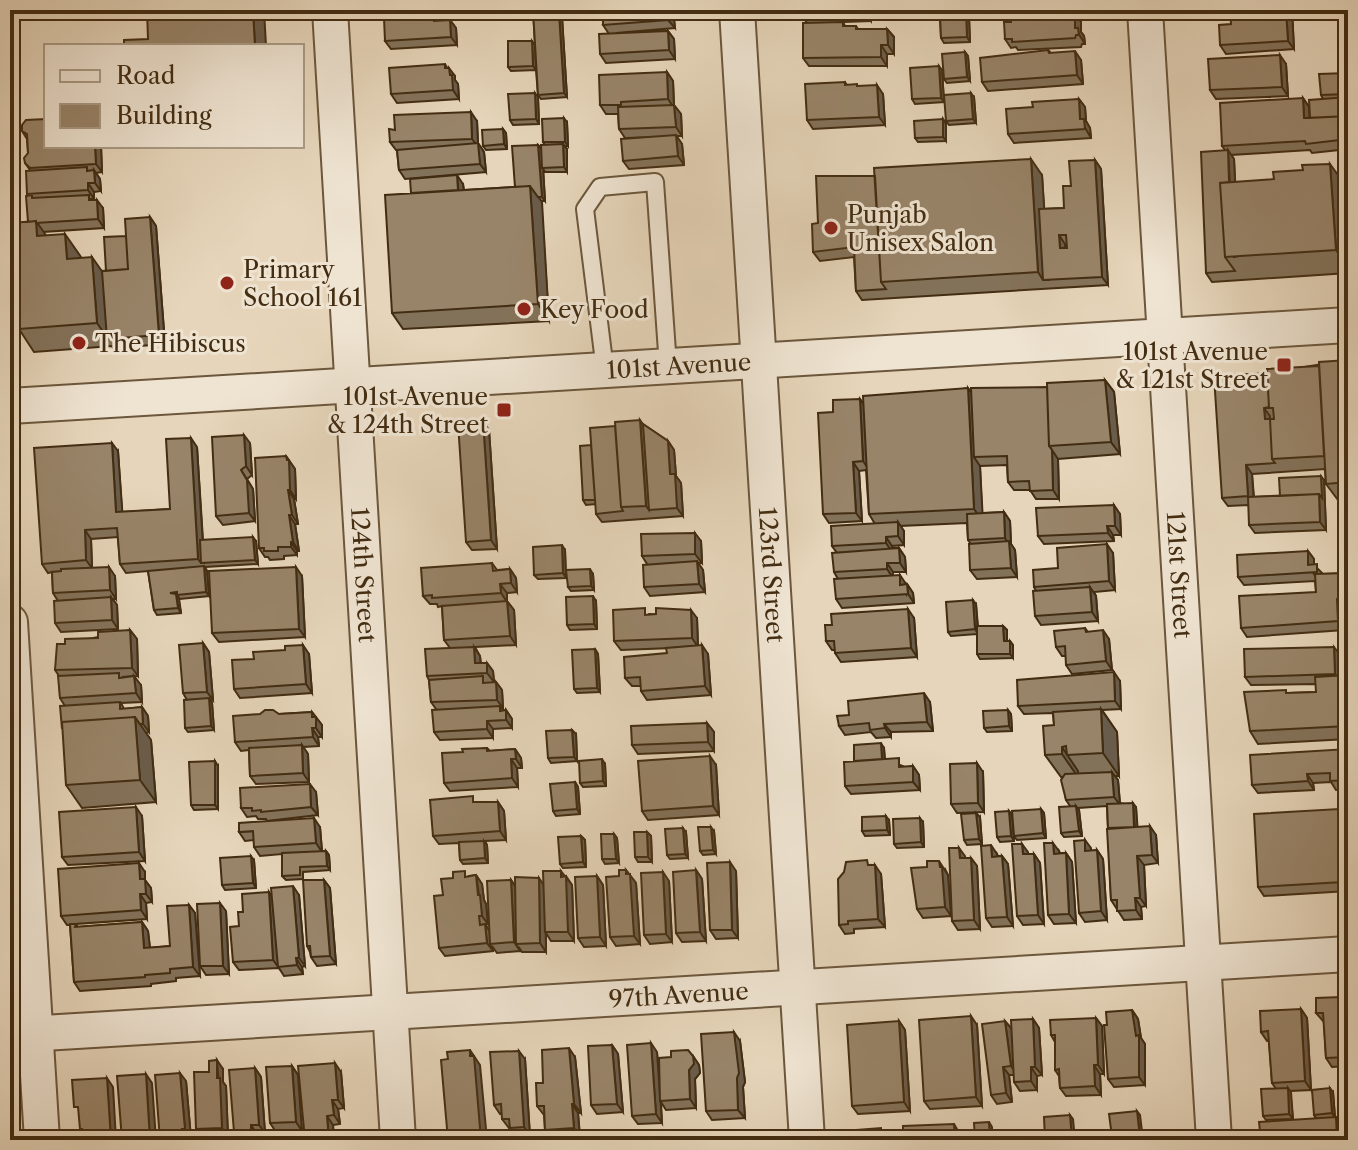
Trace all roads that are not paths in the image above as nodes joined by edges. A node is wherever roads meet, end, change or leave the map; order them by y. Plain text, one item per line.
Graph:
1 (330, 10) edge
2 (737, 10) edge
3 (1145, 10) edge
4 (1348, 325) edge
5 (1164, 336) junction
6 (758, 360) junction
7 (668, 366) junction
8 (605, 370) junction
9 (352, 385) junction
10 (10, 406) edge
11 (10, 622) edge
12 (1348, 954) edge
13 (1203, 963) junction
14 (798, 987) junction
15 (390, 1012) junction
16 (23, 1034) edge
17 (42, 1140) edge
18 (398, 1140) edge
19 (807, 1140) edge
20 (1214, 1140) edge

1 - 9 street, 124th Street
2 - 6 street, 123rd Street
3 - 5 street, 121st Street
4 - 5 street, 101st Avenue
5 - 6 street, 101st Avenue
5 - 13 street, 121st Street
6 - 7 street, 101st Avenue
6 - 14 street, 123rd Street
7 - 8 street, 101st Avenue
7 - 8 lane
8 - 9 street, 101st Avenue
9 - 10 street, 101st Avenue
9 - 15 street, 124th Street
11 - 16 street
12 - 13 street, 97th Avenue
13 - 14 street, 97th Avenue
13 - 20 street, 121st Street
14 - 15 street, 97th Avenue
14 - 19 street, 123rd Street
15 - 16 street, 97th Avenue
15 - 18 street, 124th Street
16 - 17 street

